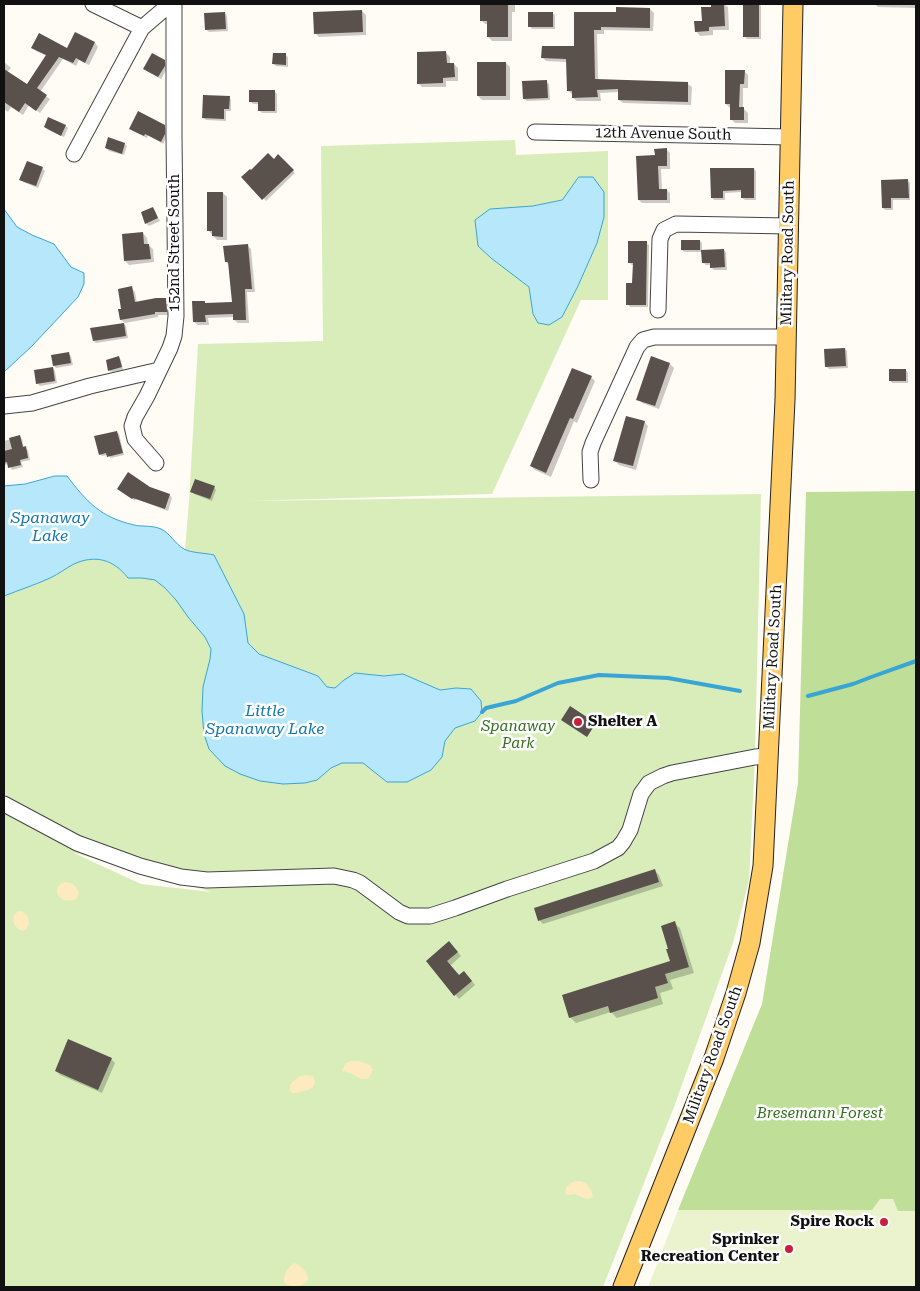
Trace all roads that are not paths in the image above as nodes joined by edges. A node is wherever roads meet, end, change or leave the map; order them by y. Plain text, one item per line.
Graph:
1 (93, 4) edge
2 (170, 4) edge
3 (174, 4) edge
4 (794, 4) edge
5 (142, 28) junction
6 (535, 132) dead end
7 (791, 137) junction
8 (74, 154) dead end
9 (789, 226) junction
10 (658, 310) dead end
11 (786, 337) junction
12 (159, 370) junction
13 (4, 406) edge
14 (156, 463) dead end
15 (591, 480) dead end
16 (768, 756) junction
17 (4, 804) edge
18 (623, 1287) edge

1 - 5 street
2 - 5 street
3 - 12 street, 152nd Street South
4 - 7 main road, Military Road South
5 - 8 street
6 - 7 street, 12th Avenue South
7 - 9 main road, Military Road South
9 - 10 street
9 - 11 main road, Military Road South
11 - 15 street
11 - 16 main road, Military Road South
12 - 13 street
12 - 14 street, 152nd Street South
16 - 17 street
16 - 18 main road, Military Road South

